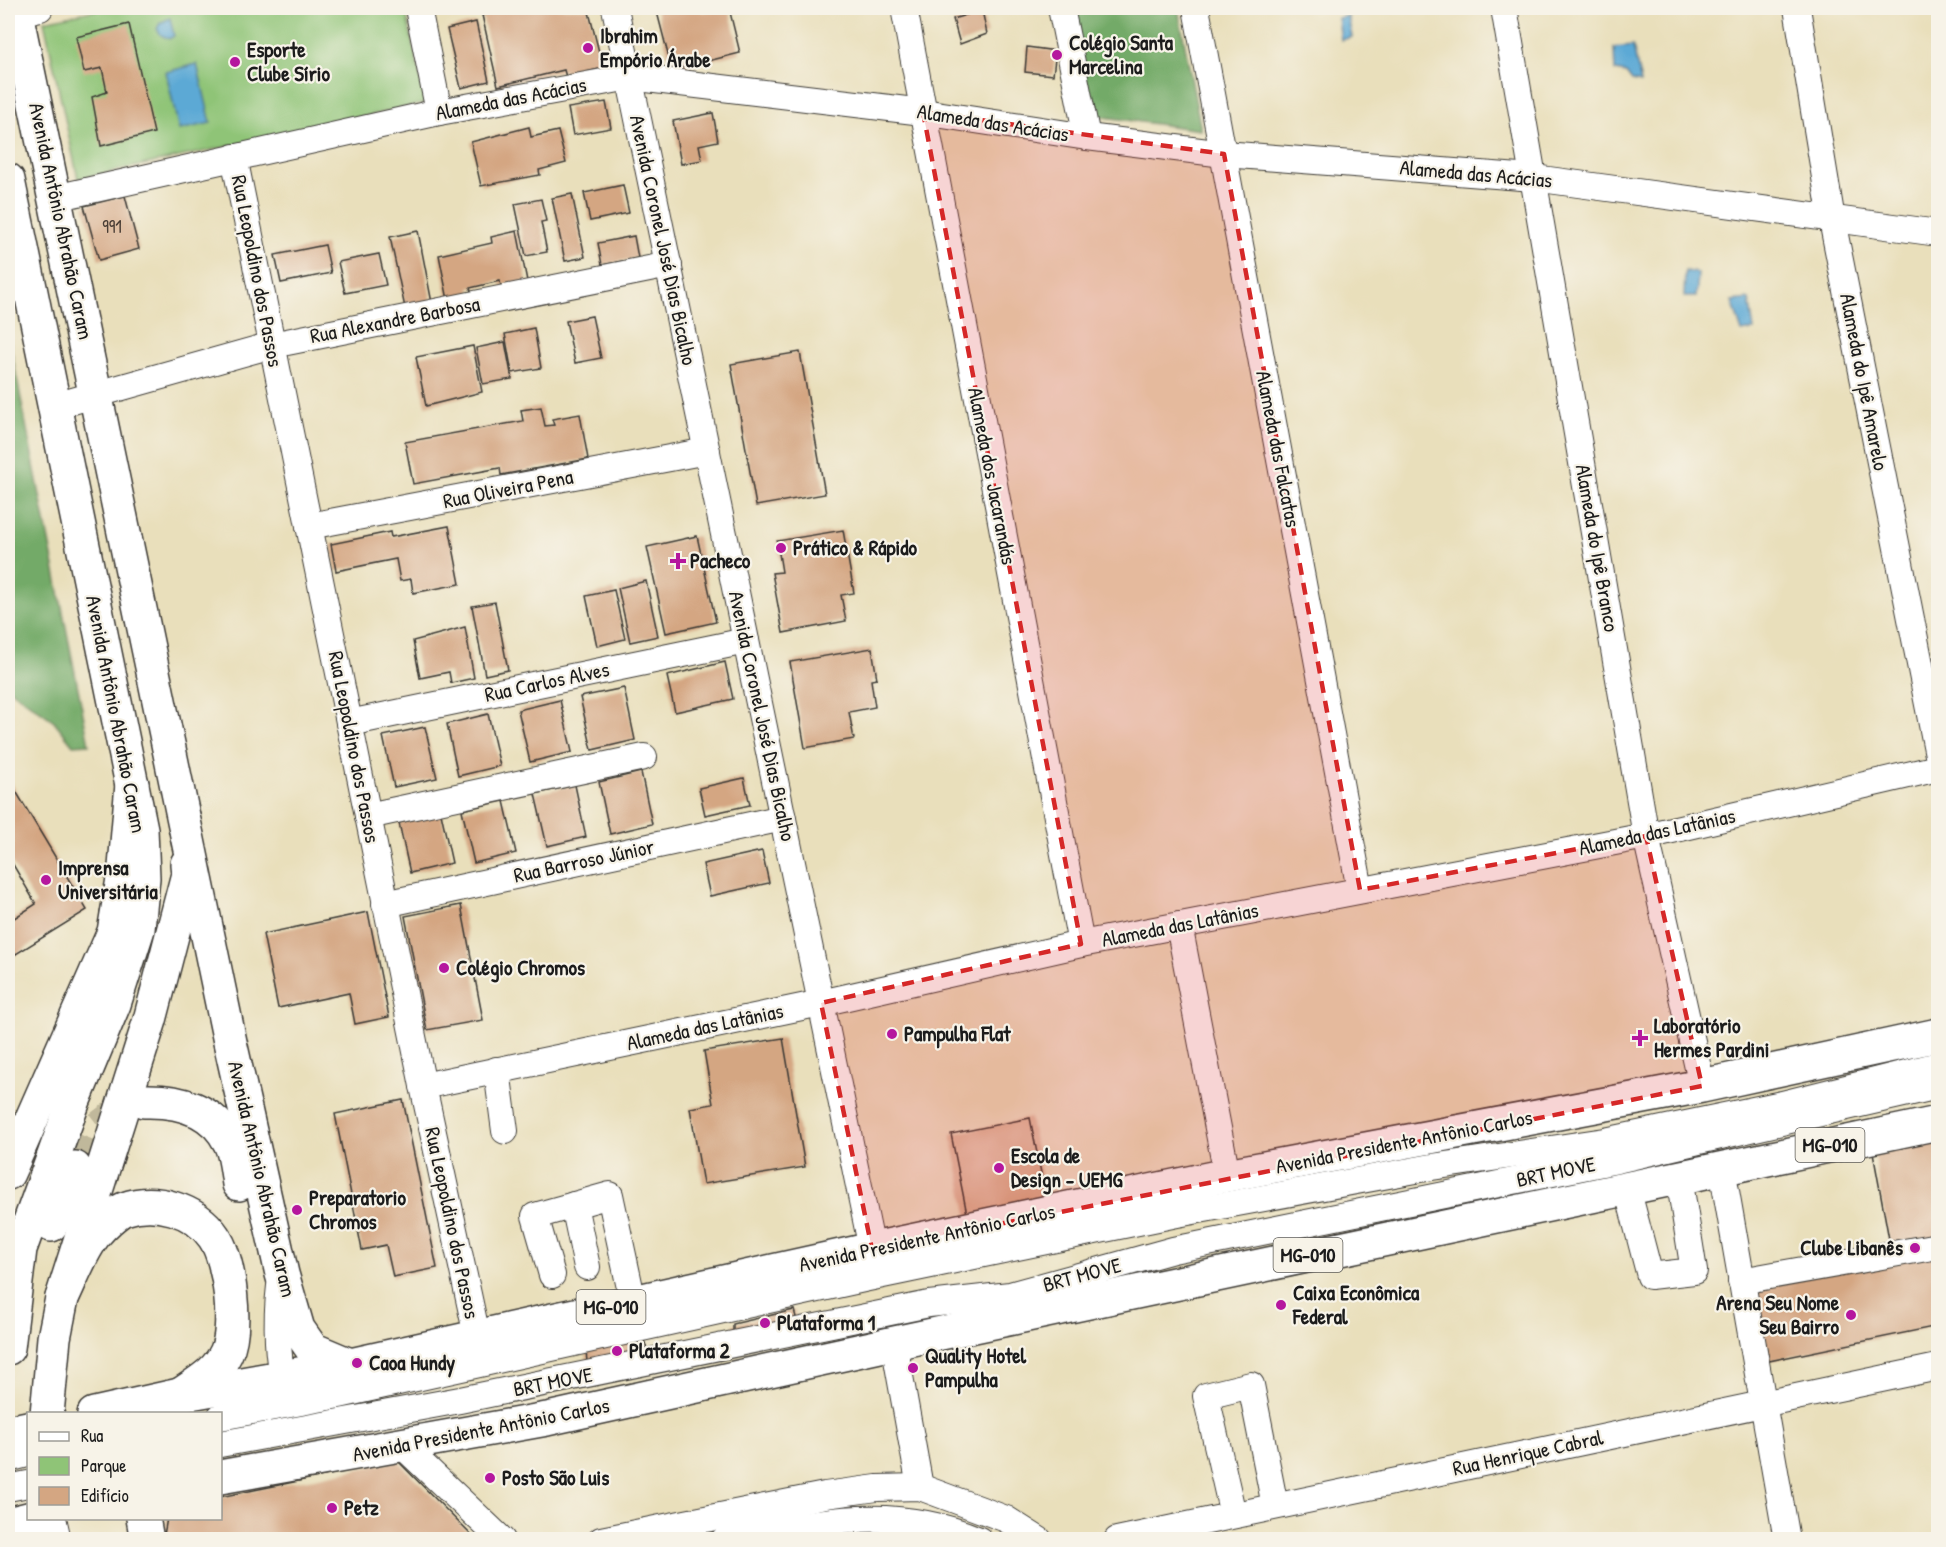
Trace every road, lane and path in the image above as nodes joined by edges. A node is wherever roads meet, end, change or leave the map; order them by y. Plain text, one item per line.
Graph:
1 (418, 8) edge
2 (615, 8) edge
3 (904, 8) edge
4 (1061, 8) edge
5 (1196, 8) edge
6 (1504, 8) edge
7 (1797, 8) edge
8 (24, 9) edge
9 (630, 77) junction
10 (439, 112) junction
11 (923, 112) junction
12 (1087, 137) junction
13 (1224, 154) junction
14 (234, 157) junction
15 (1534, 178) junction
16 (8, 180) edge
17 (55, 198) junction
18 (1832, 220) junction
19 (1938, 233) edge
20 (669, 265) junction
21 (272, 345) junction
22 (98, 396) junction
23 (55, 406) junction
24 (707, 451) junction
25 (309, 526) junction
26 (746, 641) junction
27 (349, 723) junction
28 (1938, 755) edge
29 (644, 757) dead end
30 (1938, 768) edge
31 (132, 784) junction
32 (368, 816) junction
33 (783, 818) junction
34 (186, 823) junction
35 (1646, 836) junction
36 (1360, 890) junction
37 (386, 904) junction
38 (1179, 925) junction
39 (1081, 944) junction
40 (821, 1003) junction
41 (1938, 1035) edge
42 (1938, 1065) edge
43 (497, 1070) junction
44 (423, 1086) junction
45 (1702, 1086) junction
46 (1938, 1086) edge
47 (144, 1101) tunnel mouth
48 (1516, 1121) junction
49 (1938, 1123) edge
50 (505, 1131) dead end
51 (1523, 1154) junction
52 (75, 1168) tunnel mouth
53 (1722, 1168) junction
54 (8, 1173) edge
55 (1227, 1175) junction
56 (1679, 1177) junction
57 (1627, 1188) junction
58 (574, 1205) junction
59 (1938, 1246) edge
60 (872, 1249) junction
61 (587, 1267) dead end
62 (552, 1275) dead end
63 (1742, 1281) junction
64 (62, 1298) junction
65 (633, 1302) junction
66 (288, 1317) junction
67 (477, 1336) junction
68 (8, 1342) edge
69 (894, 1343) junction
70 (8, 1348) edge
71 (350, 1365) junction
72 (1938, 1367) edge
73 (291, 1390) junction
74 (179, 1395) junction
75 (48, 1399) edge
76 (1762, 1403) junction
77 (99, 1412) edge
78 (222, 1415) edge
79 (27, 1428) edge
80 (8, 1432) edge
81 (222, 1444) edge
82 (404, 1446) junction
83 (27, 1455) edge
84 (8, 1459) edge
85 (222, 1477) edge
86 (27, 1484) edge
87 (920, 1487) junction
88 (8, 1488) edge
89 (1275, 1506) junction
90 (1233, 1515) junction
91 (27, 1519) edge
92 (38, 1520) edge
93 (53, 1520) edge
94 (143, 1520) edge
95 (8, 1524) edge
96 (37, 1539) edge
97 (58, 1539) edge
98 (147, 1539) edge
99 (502, 1539) edge
100 (601, 1539) edge
101 (724, 1539) edge
102 (979, 1539) edge
103 (1039, 1539) edge
104 (1117, 1539) edge
105 (1787, 1539) edge

1 - 10 street
2 - 9 street, Avenida Coronel José Dias Bicalho
3 - 11 street, Alameda dos Jacarandás
4 - 12 street
5 - 13 street, Alameda das Falcatas
6 - 15 street, Alameda do Ipê Branco
7 - 18 street, Alameda do Ipê Amarelo
8 - 17 main road, Avenida Antônio Abrahão Caram
9 - 10 street, Alameda das Acácias
9 - 11 street, Alameda das Acácias
9 - 20 street, Avenida Coronel José Dias Bicalho
10 - 14 street, Alameda das Acácias
11 - 12 street, Alameda das Acácias
11 - 39 street, Alameda dos Jacarandás
12 - 13 street, Alameda das Acácias
13 - 15 street, Alameda das Acácias
13 - 36 street, Alameda das Falcatas
14 - 17 street, Alameda das Acácias
14 - 21 street, Rua Leopoldino dos Passos
15 - 18 street, Alameda das Acácias
15 - 35 street, Alameda do Ipê Branco
16 - 23 main road, Avenida Antônio Abrahão Caram
17 - 22 main road, Avenida Antônio Abrahão Caram
18 - 19 street, Alameda das Acácias
18 - 28 street, Alameda do Ipê Amarelo
20 - 21 street, Rua Alexandre Barbosa
20 - 24 street, Avenida Coronel José Dias Bicalho
21 - 22 street, Rua Alexandre Barbosa
21 - 25 street, Rua Leopoldino dos Passos
22 - 23 street, Rua Alexandre Barbosa
22 - 34 main road, Avenida Antônio Abrahão Caram
23 - 31 main road, Avenida Antônio Abrahão Caram
24 - 25 street, Rua Oliveira Pena
24 - 26 street, Avenida Coronel José Dias Bicalho
25 - 27 street, Rua Leopoldino dos Passos
26 - 27 street, Rua Carlos Alves
26 - 33 street, Avenida Coronel José Dias Bicalho
27 - 32 street, Rua Leopoldino dos Passos
29 - 32 street
30 - 35 street, Alameda das Latânias
31 - 54 main road
31 - 68 main road, Avenida Antônio Abrahão Caram
32 - 37 street, Rua Leopoldino dos Passos
33 - 37 street, Rua Barroso Júnior
33 - 40 street, Avenida Coronel José Dias Bicalho
34 - 64 main road, Avenida Antônio Abrahão Caram
34 - 66 main road, Avenida Antônio Abrahão Caram
35 - 36 street, Alameda das Latânias
35 - 45 street, Alameda do Ipê Branco
36 - 38 street, Alameda das Latânias
37 - 44 street, Rua Leopoldino dos Passos
38 - 39 street, Alameda das Latânias
38 - 55 street
39 - 40 street, Alameda das Latânias
40 - 43 street, Alameda das Latânias
40 - 60 street, Avenida Coronel José Dias Bicalho
41 - 45 main road, Avenida Presidente Antônio Carlos / MG-010
42 - 51 street, BRT MOVE
43 - 44 street, Alameda das Latânias
43 - 50 street
44 - 67 street, Rua Leopoldino dos Passos
45 - 48 main road, Avenida Presidente Antônio Carlos / MG-010
46 - 81 street, BRT MOVE
47 - 66 main road
48 - 51 street
48 - 55 main road, Avenida Presidente Antônio Carlos / MG-010
49 - 53 main road, Avenida Presidente Antônio Carlos / MG-010
51 - 73 street, BRT MOVE
52 - 68 main road
53 - 56 main road, Avenida Presidente Antônio Carlos / MG-010
53 - 63 street
55 - 60 main road, Avenida Presidente Antônio Carlos / MG-010
56 - 57 main road, Avenida Presidente Antônio Carlos / MG-010
56 - 57 street
57 - 69 main road, Avenida Presidente Antônio Carlos / MG-010
58 - 61 street
58 - 62 street
58 - 65 street
59 - 63 street
60 - 65 main road, Avenida Presidente Antônio Carlos / MG-010
63 - 76 street
64 - 74 main road
64 - 75 main road, Avenida Antônio Abrahão Caram
65 - 67 main road, Avenida Presidente Antônio Carlos / MG-010
66 - 71 main road, Avenida Antônio Abrahão Caram
66 - 73 street
67 - 71 main road, Avenida Presidente Antônio Carlos / MG-010
68 - 70 main road
69 - 82 main road, Avenida Presidente Antônio Carlos / MG-010
69 - 87 street
71 - 73 main road, Avenida Presidente Antônio Carlos / MG-010
72 - 76 street, Rua Henrique Cabral
73 - 74 main road, Avenida Presidente Antônio Carlos / MG-010
73 - 78 street, BRT MOVE
74 - 77 main road, Avenida Presidente Antônio Carlos / MG-010
76 - 89 street, Rua Henrique Cabral
76 - 105 street
79 - 80 main road
82 - 85 main road, Avenida Presidente Antônio Carlos / MG-010
82 - 99 street
83 - 84 street
86 - 88 street
87 - 100 street
87 - 103 street
89 - 90 street, Rua Henrique Cabral
89 - 90 street
90 - 104 street, Rua Henrique Cabral
91 - 95 main road
92 - 96 main road
93 - 97 street
94 - 98 main road
101 - 102 street

